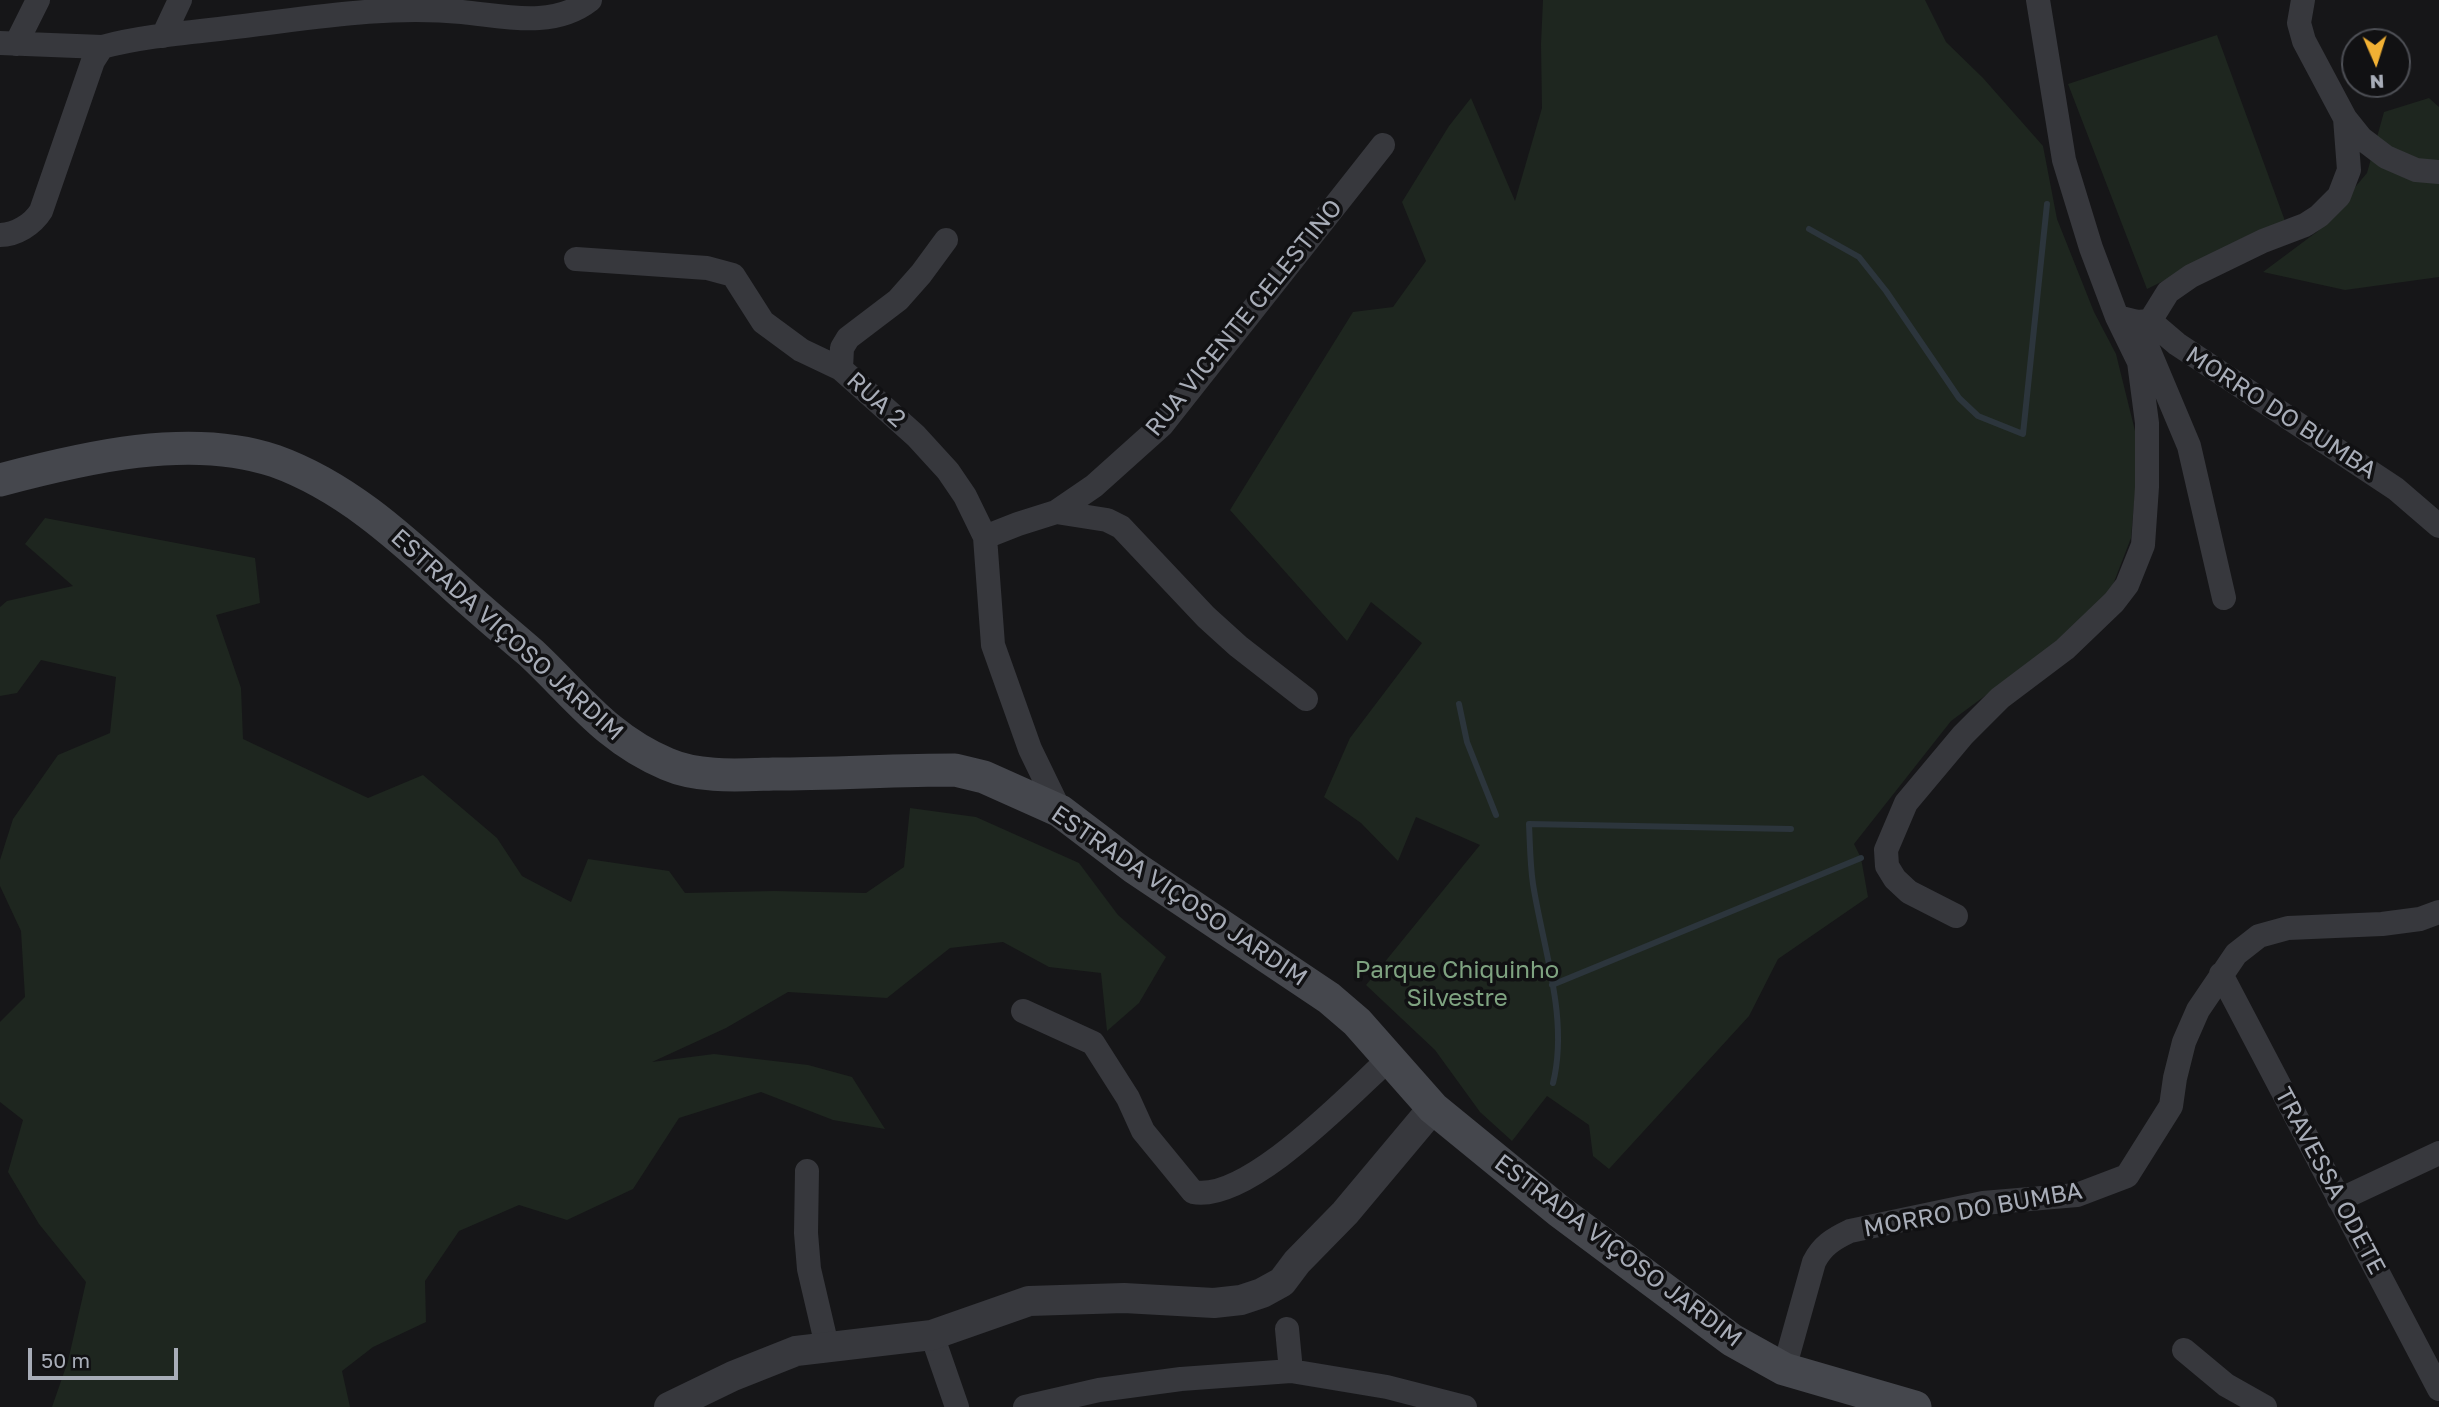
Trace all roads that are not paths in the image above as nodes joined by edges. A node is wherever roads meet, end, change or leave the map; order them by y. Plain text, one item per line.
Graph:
1 (38, 0) edge
2 (180, 0) edge
3 (590, 0) edge
4 (2038, 0) edge
5 (2303, 0) edge
6 (163, 36) junction
7 (8, 43) edge
8 (102, 47) junction
9 (2345, 118) junction
10 (1383, 145) dead end
11 (2439, 172) edge
12 (9, 233) edge
13 (946, 240) dead end
14 (576, 259) dead end
15 (2135, 320) junction
16 (841, 369) junction
17 (0, 480) edge
18 (1056, 512) junction
19 (2439, 526) edge
20 (985, 537) junction
21 (2224, 598) dead end
22 (1306, 699) dead end
23 (1060, 811) junction
24 (2439, 912) edge
25 (1956, 916) dead end
26 (2221, 974) junction
27 (1023, 1011) dead end
28 (1390, 1058) junction
29 (1433, 1108) junction
30 (2439, 1153) edge
31 (807, 1171) dead end
32 (2339, 1200) junction
33 (1287, 1329) dead end
34 (932, 1335) junction
35 (827, 1346) junction
36 (2184, 1350) dead end
37 (1784, 1369) junction
38 (1291, 1371) junction
39 (2439, 1389) edge
40 (669, 1407) edge
41 (957, 1407) edge
42 (1025, 1407) edge
43 (1465, 1407) edge
44 (1915, 1407) edge
45 (2265, 1407) edge

1 - 7 street
2 - 6 street
3 - 6 street
4 - 15 street
5 - 9 street
6 - 8 street
7 - 8 street
8 - 12 street
9 - 11 street
9 - 15 street
10 - 18 street, RUA VICENTE CELESTINO
13 - 16 street, RUA 2
14 - 16 street
15 - 19 street, MORRO DO BUMBA
15 - 21 street
15 - 25 street
16 - 20 street, RUA 2
17 - 23 main road, ESTRADA VIÇOSO JARDIM
18 - 20 street, RUA VICENTE CELESTINO
18 - 22 street
20 - 23 street
23 - 28 main road, ESTRADA VIÇOSO JARDIM
24 - 26 street, MORRO DO BUMBA
26 - 32 street, TRAVESSA ODETE
26 - 37 street, MORRO DO BUMBA
27 - 28 street
28 - 29 main road, ESTRADA VIÇOSO JARDIM
29 - 34 street
29 - 37 main road, ESTRADA VIÇOSO JARDIM
30 - 32 street
31 - 35 street
32 - 39 street, TRAVESSA ODETE
33 - 38 street
34 - 35 street
34 - 41 street
35 - 40 street
36 - 45 street
37 - 44 main road, ESTRADA VIÇOSO JARDIM
38 - 42 street
38 - 43 street

